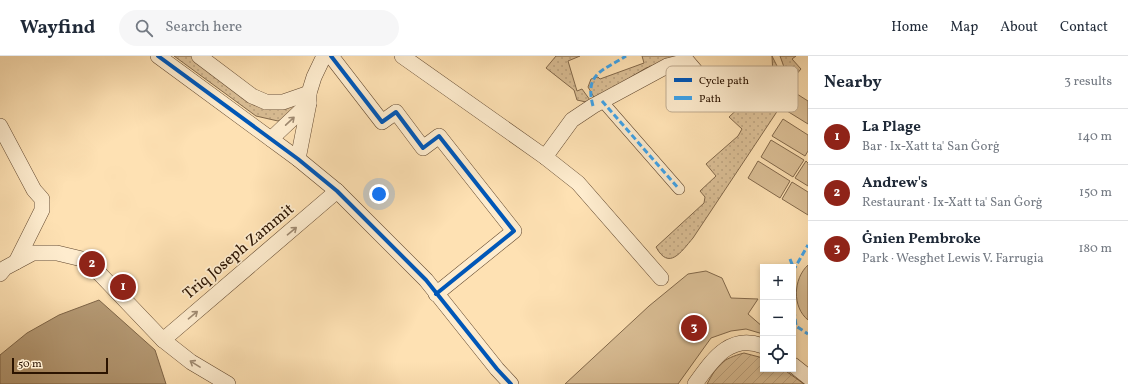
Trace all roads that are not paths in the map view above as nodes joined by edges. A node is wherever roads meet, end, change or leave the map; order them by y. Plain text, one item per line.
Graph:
1 (158, 56) edge
2 (199, 56) edge
3 (311, 56) edge
4 (324, 56) edge
5 (331, 56) edge
6 (402, 56) edge
7 (667, 66) edge
8 (692, 66) edge
9 (666, 67) edge
10 (314, 77) junction
11 (309, 98) junction
12 (602, 101) junction
13 (0, 126) edge
14 (271, 139) junction
15 (545, 157) junction
16 (298, 159) junction
17 (679, 189) dead end
18 (337, 191) junction
19 (16, 262) junction
20 (0, 274) edge
21 (661, 278) dead end
22 (436, 294) junction
23 (163, 340) junction
24 (760, 345) edge
25 (796, 367) edge
26 (808, 377) edge
27 (228, 384) edge
28 (512, 384) edge
29 (695, 384) edge

1 - 14 street
2 - 11 street
3 - 10 street
4 - 10 street
5 - 22 street
6 - 15 street
7 - 8 street
9 - 12 street
10 - 11 street
14 -> 11 street
11 - 16 street
12 - 15 street
12 - 17 street
13 - 19 street
14 - 16 street
15 - 21 street
16 - 18 street
18 - 22 street
23 -> 18 street, Triq Joseph Zammit
19 - 20 street
19 - 23 street
22 - 28 street
27 -> 23 street
24 - 29 street
25 - 26 street

